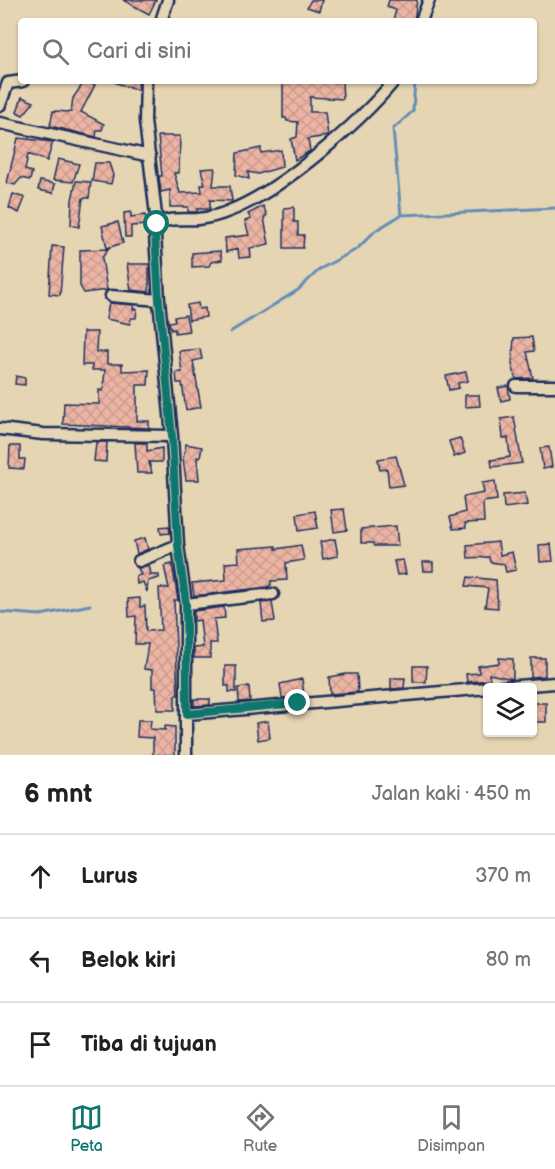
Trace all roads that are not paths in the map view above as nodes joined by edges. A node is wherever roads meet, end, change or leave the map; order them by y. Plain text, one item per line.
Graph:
1 (168, 0) edge
2 (429, 0) edge
3 (162, 18) edge
4 (422, 18) edge
5 (18, 82) edge
6 (146, 84) edge
7 (391, 84) edge
8 (0, 105) edge
9 (0, 123) edge
10 (150, 156) junction
11 (157, 224) junction
12 (111, 296) dead end
13 (159, 300) junction
14 (516, 386) dead end
15 (555, 387) edge
16 (0, 429) edge
17 (172, 436) junction
18 (178, 545) junction
19 (139, 561) dead end
20 (273, 594) dead end
21 (186, 604) junction
22 (555, 683) edge
23 (537, 684) edge
24 (483, 689) edge
25 (187, 714) junction
26 (186, 755) edge

1 - 3 street
2 - 4 street
5 - 8 street
6 - 10 street
7 - 11 street
9 - 10 street
10 - 11 street
11 - 13 street
12 - 13 street
13 - 17 street
14 - 15 street
16 - 17 street
17 - 18 street
18 - 19 street
18 - 21 street
20 - 21 street
21 - 25 street
22 - 23 street
24 - 25 street
25 - 26 street

